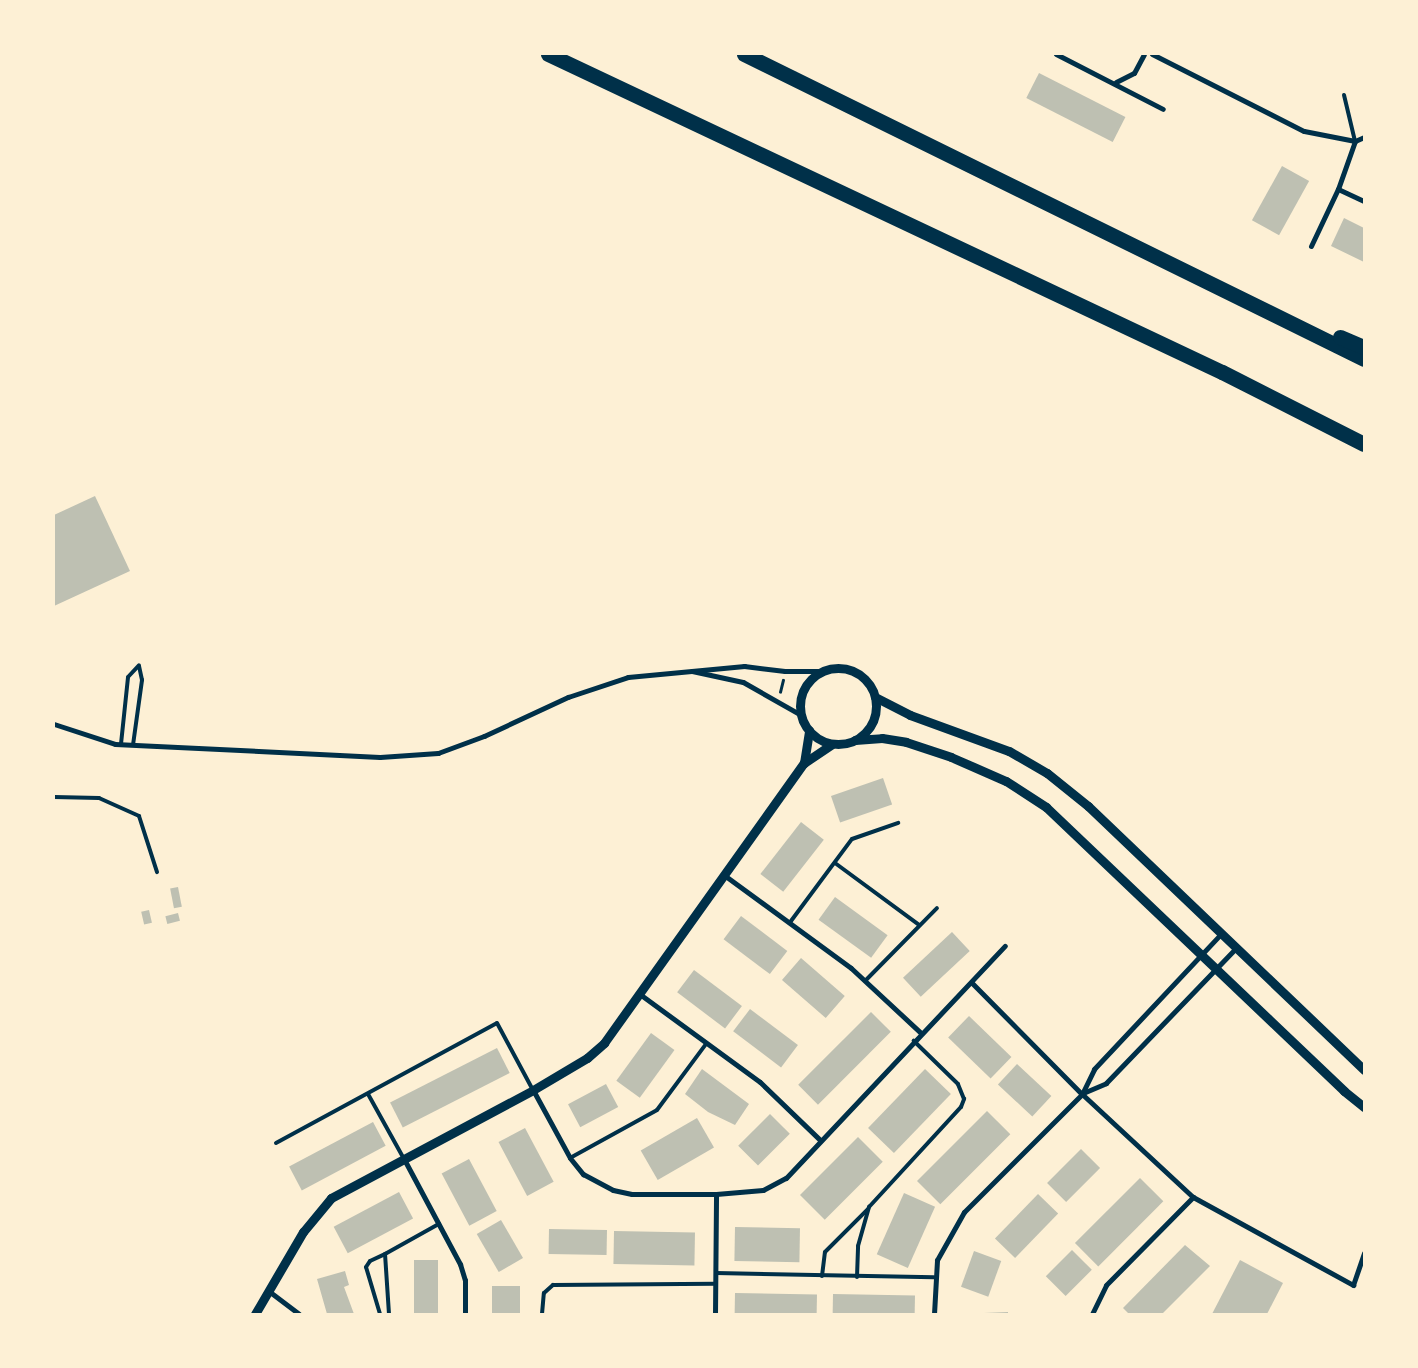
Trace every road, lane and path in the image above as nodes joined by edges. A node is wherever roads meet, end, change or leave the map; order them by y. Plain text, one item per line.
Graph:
1 (548, 54) edge
2 (744, 54) edge
3 (1056, 54) edge
4 (1144, 54) edge
5 (1152, 54) edge
6 (1116, 82) junction
7 (1344, 96) dead end
8 (1164, 108) dead end
9 (1364, 137) edge
10 (1355, 141) junction
11 (1338, 189) junction
12 (1364, 201) edge
13 (1311, 246) dead end
14 (1205, 281) junction
15 (1364, 346) edge
16 (1364, 359) edge
17 (1302, 414) junction
18 (1364, 444) edge
19 (1364, 451) edge
20 (684, 670) junction
21 (823, 671) junction
22 (783, 678) dead end
23 (779, 694) dead end
24 (875, 697) junction
25 (801, 715) junction
26 (54, 724) edge
27 (809, 730) junction
28 (856, 740) junction
29 (121, 744) junction
30 (832, 744) junction
31 (133, 745) junction
32 (804, 763) junction
33 (54, 797) edge
34 (898, 823) dead end
35 (835, 863) junction
36 (157, 872) dead end
37 (724, 875) junction
38 (937, 908) dead end
39 (791, 922) junction
40 (919, 925) junction
41 (1220, 935) junction
42 (1005, 946) dead end
43 (1236, 949) junction
44 (1202, 955) junction
45 (1218, 969) junction
46 (866, 980) junction
47 (972, 983) junction
48 (641, 995) junction
49 (921, 1033) junction
50 (914, 1041) junction
51 (706, 1044) junction
52 (1364, 1070) edge
53 (533, 1090) junction
54 (368, 1094) junction
55 (1082, 1094) junction
56 (1364, 1107) edge
57 (820, 1140) junction
58 (276, 1143) dead end
59 (570, 1158) junction
60 (405, 1161) junction
61 (716, 1194) junction
62 (1193, 1197) junction
63 (869, 1207) junction
64 (439, 1224) junction
65 (1364, 1253) edge
66 (385, 1254) junction
67 (1363, 1266) edge
68 (716, 1273) junction
69 (822, 1276) junction
70 (857, 1277) junction
71 (934, 1277) junction
72 (715, 1284) junction
73 (270, 1292) junction
74 (255, 1314) edge
75 (299, 1314) edge
76 (380, 1314) edge
77 (389, 1314) edge
78 (465, 1314) edge
79 (542, 1314) edge
80 (715, 1314) edge
81 (934, 1314) edge
82 (1092, 1314) edge

1 - 17 highway
2 - 14 highway
3 - 6 street
4 - 6 street
5 - 10 street
6 - 8 street
7 - 10 lane
9 - 10 street
10 - 11 street
11 - 12 street
11 - 13 street
14 - 15 highway
14 - 16 highway
17 - 18 highway
17 - 19 highway
20 - 21 street
20 - 25 street
20 - 31 street
21 - 24 street
21 - 25 street
22 - 23 path
24 - 28 street
24 - 41 street
25 - 27 street
26 - 29 street
27 - 30 street
27 - 32 street
28 - 30 street
28 - 44 street
29 - 31 street
29 - 31 lane
30 - 32 street
32 - 37 street
33 - 36 lane
34 - 35 lane
35 - 39 lane
35 - 40 lane
37 - 39 street
37 - 48 street
38 - 40 lane
39 - 46 street
40 - 46 lane
41 - 43 street
41 - 44 street
42 - 47 street
43 - 45 street
43 - 52 street
44 - 45 street
44 - 55 street
45 - 55 street
45 - 56 street
46 - 49 street
47 - 49 street
47 - 55 street
48 - 51 street
48 - 53 street
49 - 50 street
50 - 57 street
50 - 63 lane
51 - 57 street
51 - 59 lane
53 - 54 lane
53 - 59 street
53 - 60 street
54 - 58 lane
54 - 60 lane
55 - 62 street
55 - 71 street
57 - 61 street
59 - 61 street
60 - 64 street
60 - 73 street
61 - 68 street
62 - 67 street
62 - 82 street
63 - 69 lane
63 - 70 lane
64 - 66 lane
64 - 78 street
65 - 67 street
66 - 76 lane
66 - 77 lane
68 - 69 lane
68 - 72 street
69 - 70 lane
70 - 71 lane
71 - 81 street
72 - 79 lane
72 - 80 street
73 - 74 street
73 - 75 street

